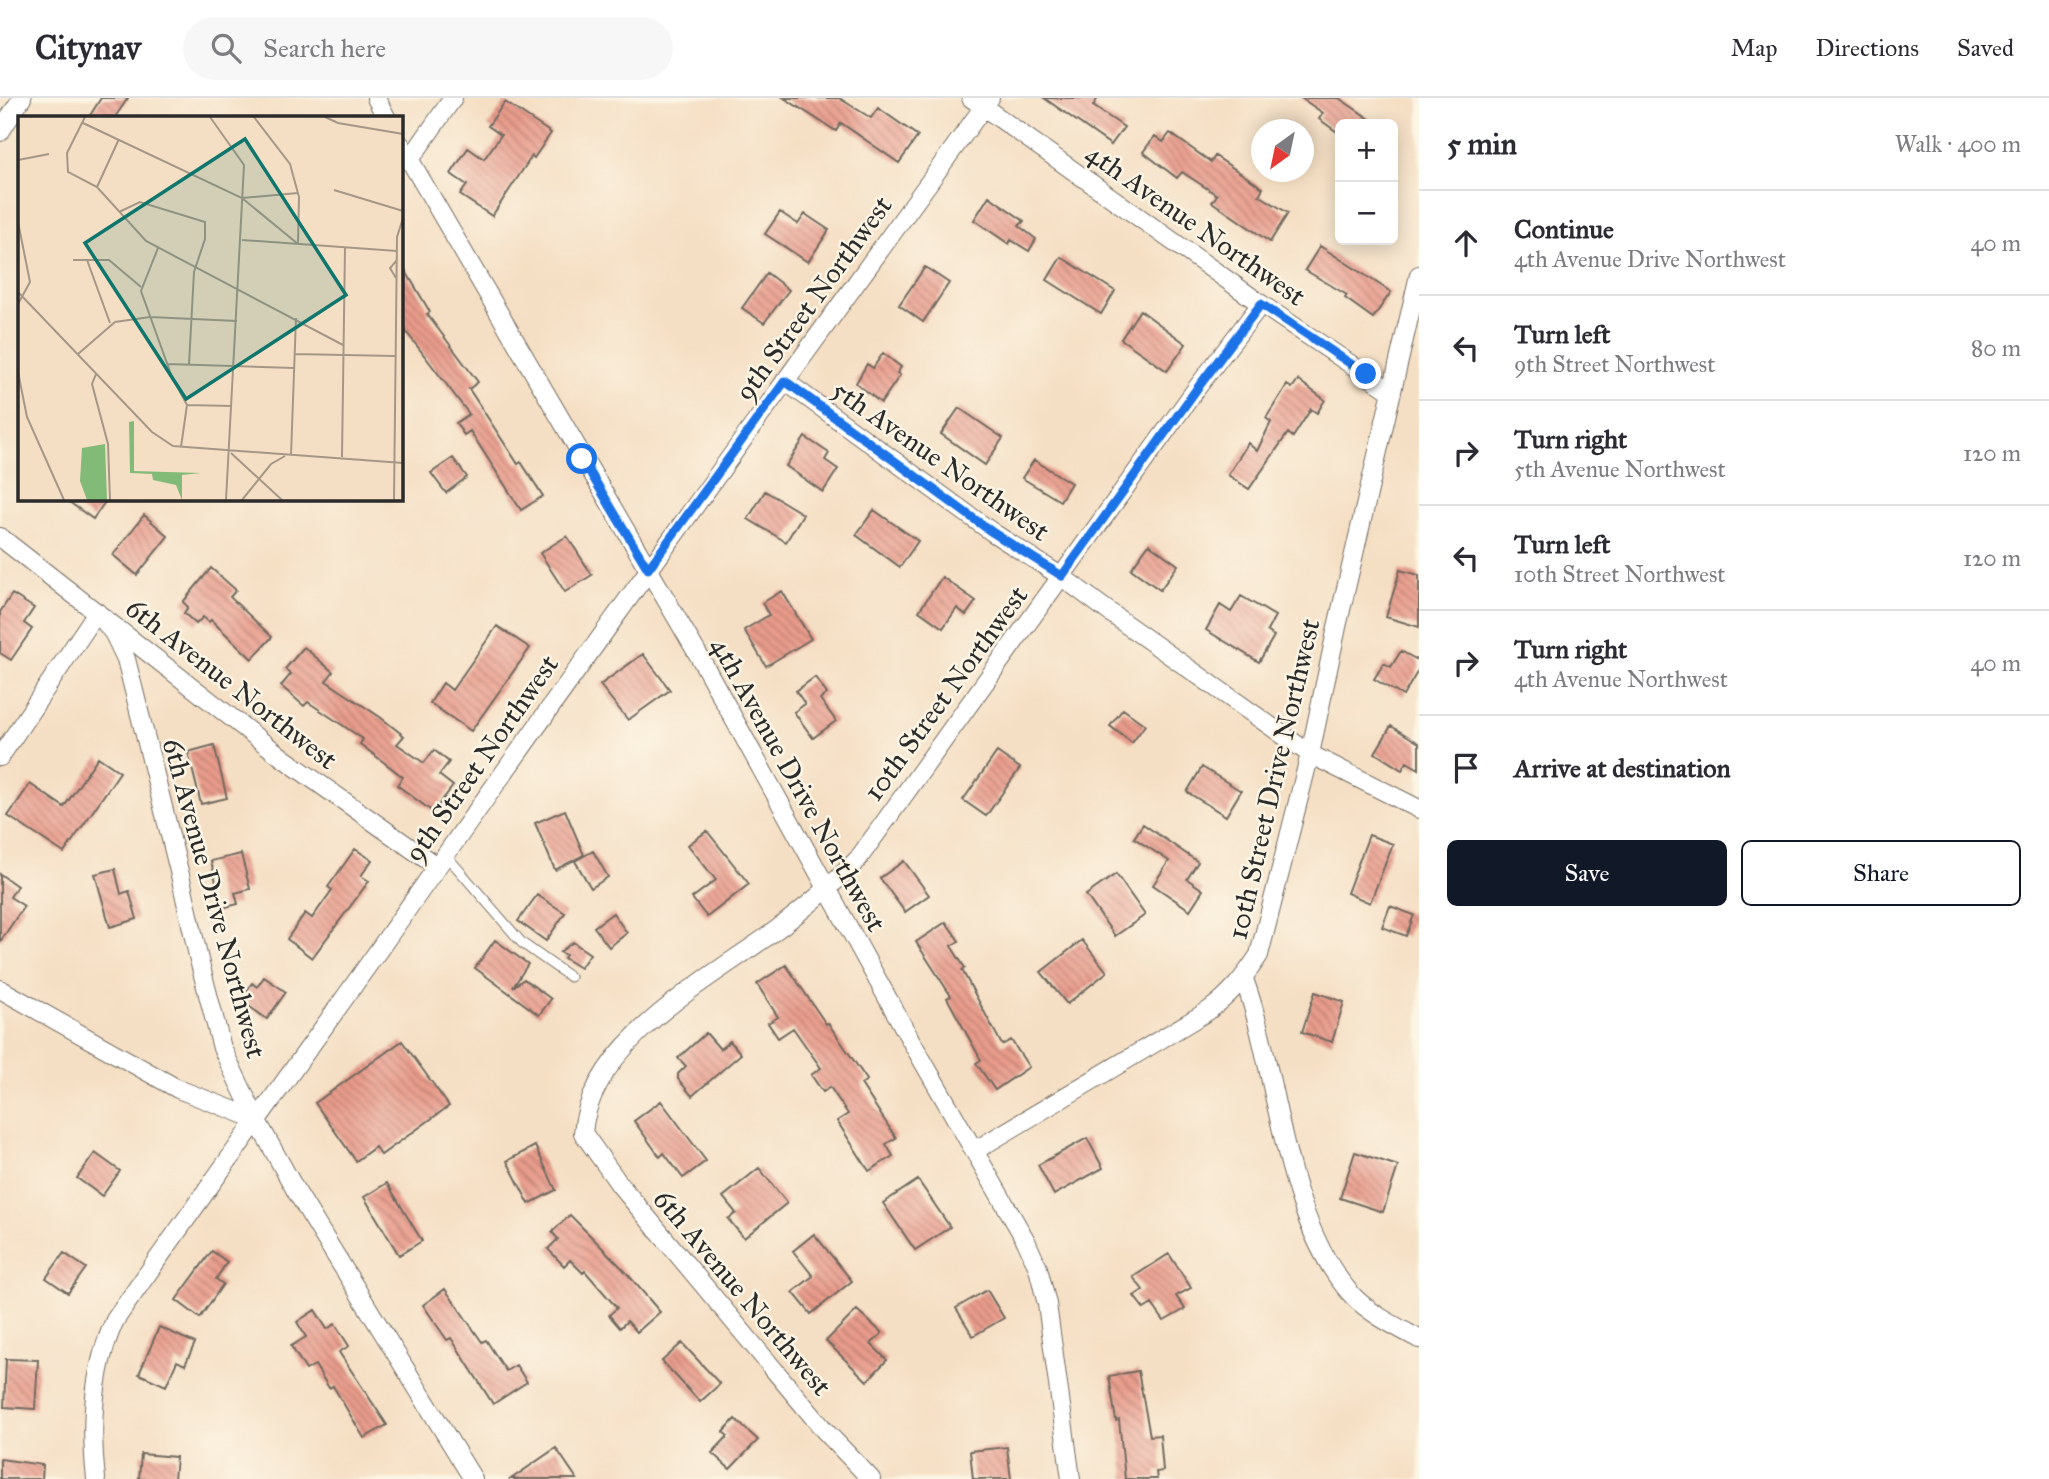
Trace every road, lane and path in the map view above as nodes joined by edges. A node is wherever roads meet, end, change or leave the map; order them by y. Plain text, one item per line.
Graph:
1 (22, 98) edge
2 (376, 98) edge
3 (453, 98) edge
4 (982, 101) edge
5 (385, 116) edge
6 (0, 132) edge
7 (405, 153) edge
8 (1419, 275) edge
9 (1261, 304) junction
10 (785, 381) junction
11 (1392, 392) junction
12 (0, 537) edge
13 (648, 569) junction
14 (1062, 576) junction
15 (97, 612) junction
16 (1310, 754) junction
17 (0, 757) edge
18 (1419, 809) edge
19 (440, 860) junction
20 (828, 890) junction
21 (570, 977) dead end
22 (1244, 979) junction
23 (0, 989) edge
24 (256, 1119) junction
25 (583, 1133) joint
26 (974, 1151) junction
27 (1419, 1339) edge
28 (96, 1479) edge
29 (473, 1479) edge
30 (871, 1479) edge
31 (1071, 1479) edge

1 - 6 street
2 - 5 street
3 - 7 street
4 - 9 street, 4th Avenue Northwest
4 - 10 street, 9th Street Northwest
7 - 13 street, 4th Avenue Drive Northwest
8 - 11 street, 10th Street Drive Northwest
9 - 11 street, 4th Avenue Northwest
9 - 14 street, 10th Street Northwest
10 - 13 street, 9th Street Northwest
10 - 14 street, 5th Avenue Northwest
11 - 16 street, 10th Street Drive Northwest
12 - 15 street, 6th Avenue Northwest
13 - 19 street, 9th Street Northwest
13 - 20 street, 4th Avenue Drive Northwest
14 - 16 street, 5th Avenue Northwest
14 - 20 street, 10th Street Northwest
15 - 17 street
15 - 19 street, 6th Avenue Northwest
15 - 24 street, 6th Avenue Drive Northwest
16 - 18 street, 5th Avenue Northwest
16 - 22 street, 10th Street Drive Northwest
19 - 21 lane
19 - 24 street, 9th Street Northwest
20 - 25 street, 10th Street Northwest
20 - 26 street, 4th Avenue Drive Northwest
22 - 26 street, 10th Street Drive Northwest
22 - 27 street
23 - 24 street
24 - 28 street, 9th Street Northwest
24 - 29 street, 6th Avenue Drive Northwest
25 - 30 street, 6th Avenue Northwest
26 - 31 street, 4th Avenue Drive Northwest

